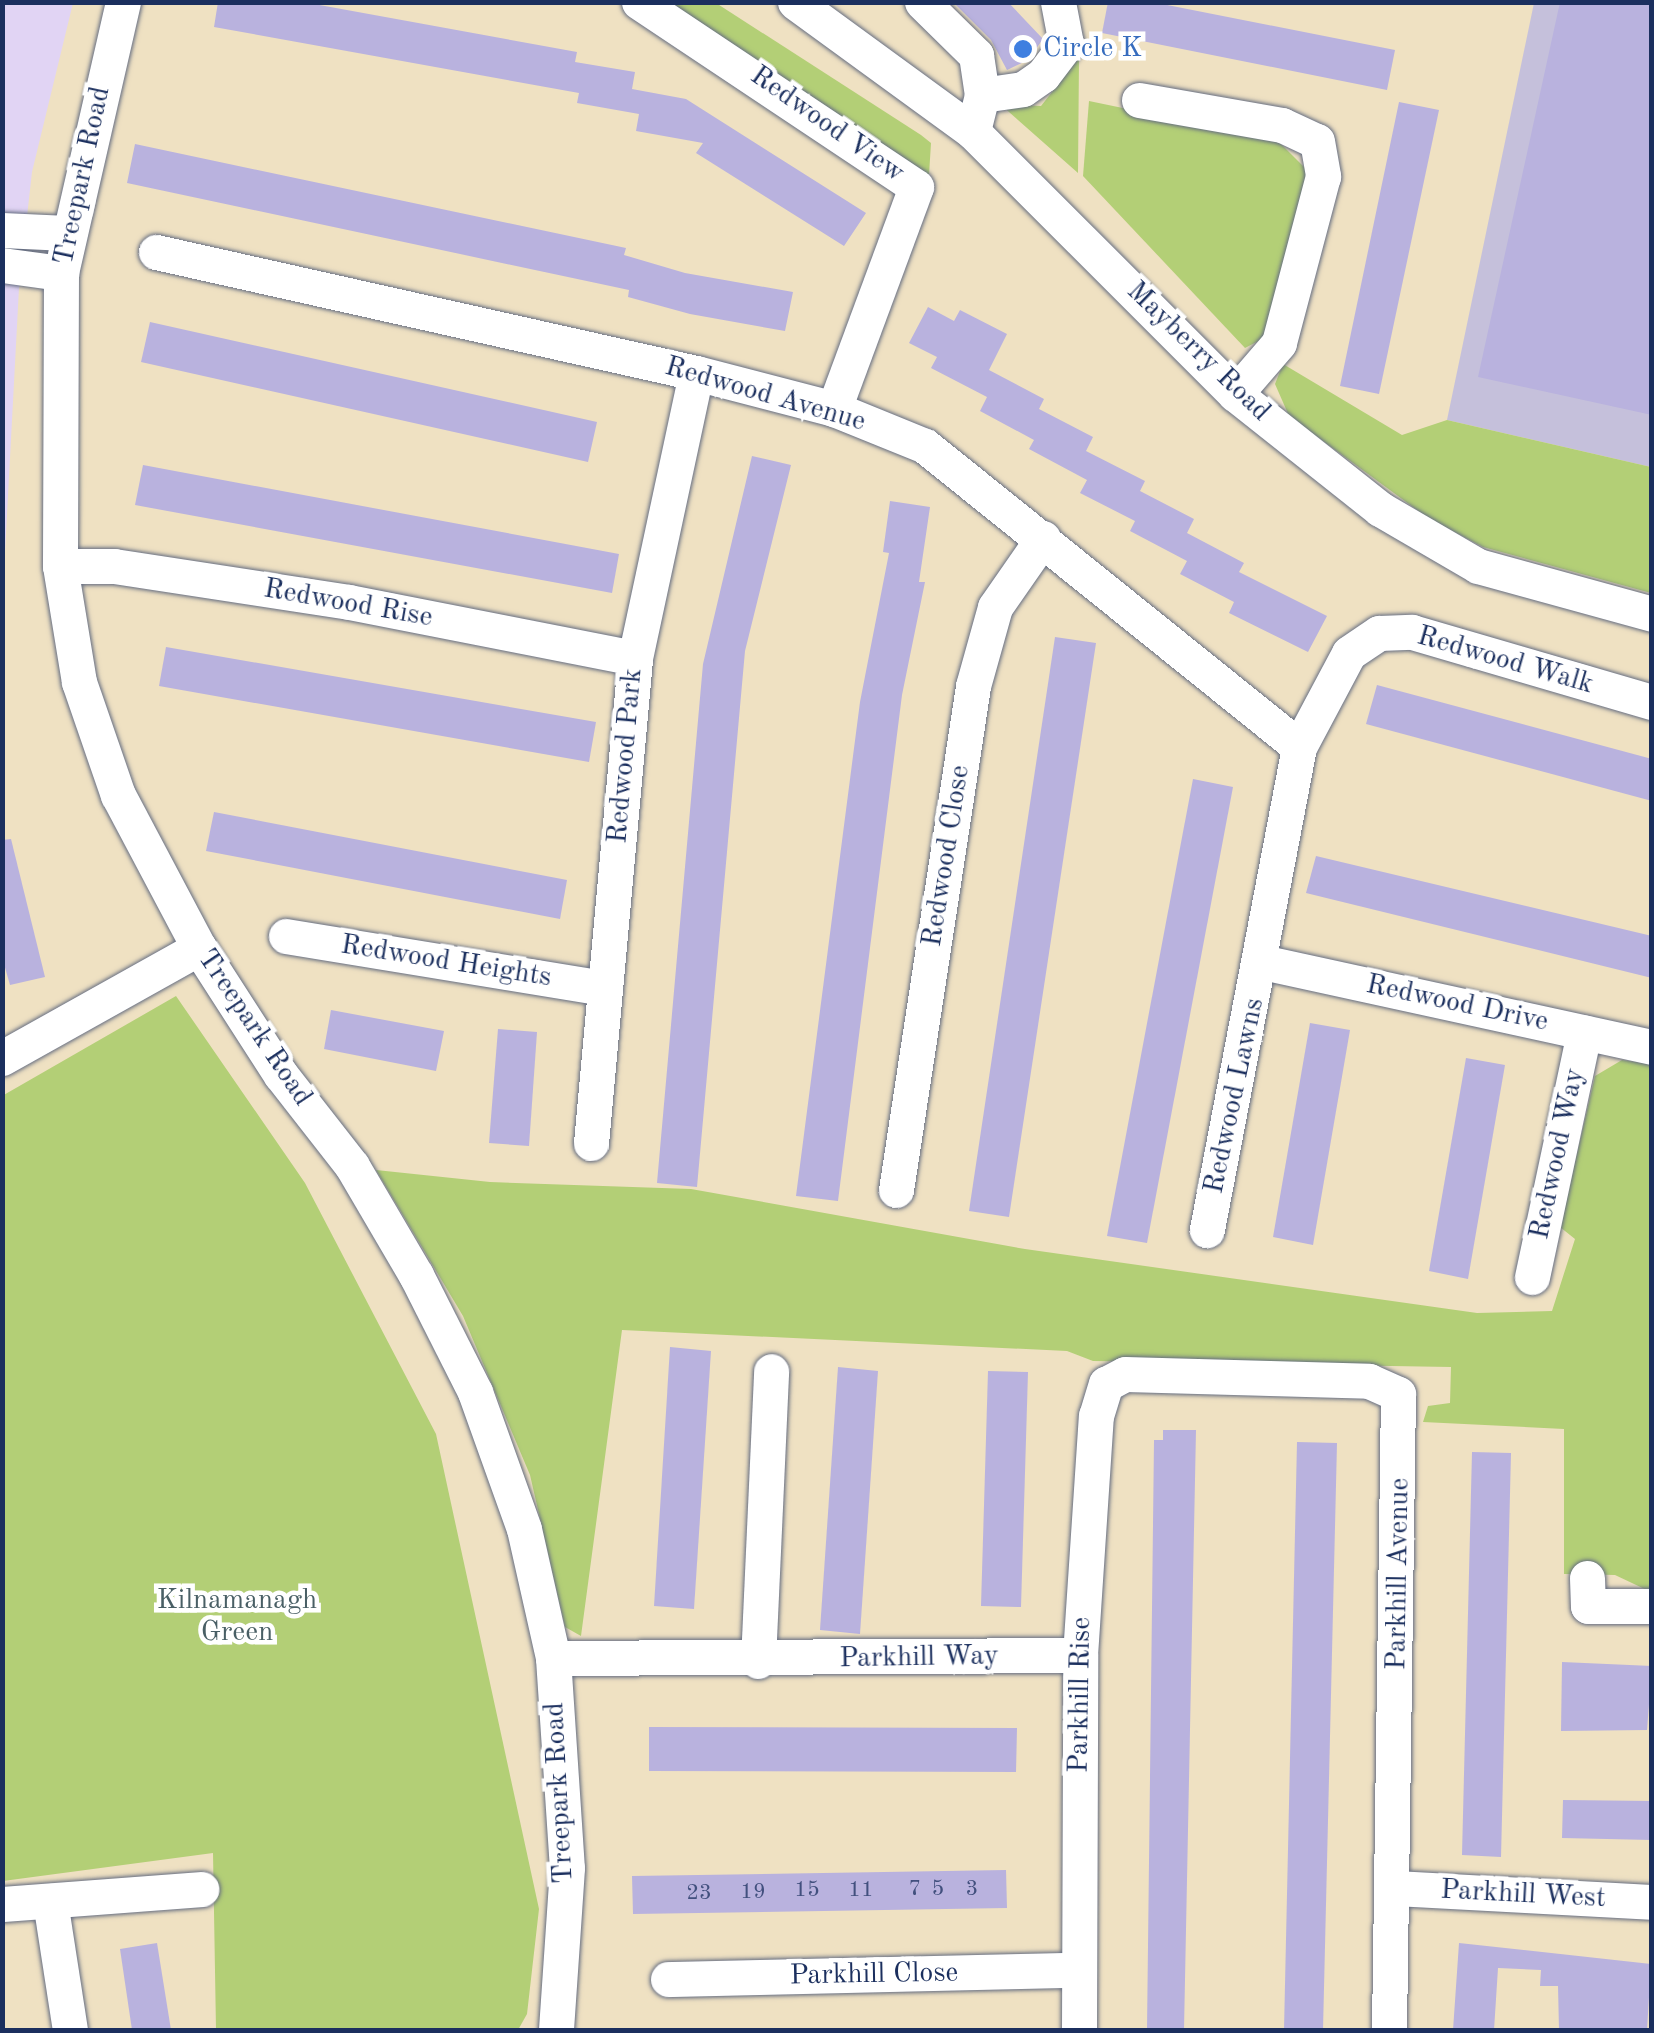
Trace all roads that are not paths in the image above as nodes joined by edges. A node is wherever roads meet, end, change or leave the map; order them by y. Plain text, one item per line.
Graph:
1 (122, 2) edge
2 (639, 2) edge
3 (922, 2) edge
4 (1058, 2) edge
5 (818, 7) edge
6 (982, 95) junction
7 (1139, 100) dead end
8 (973, 132) junction
9 (2, 230) edge
10 (67, 233) junction
11 (156, 252) dead end
12 (2, 265) edge
13 (61, 272) junction
14 (696, 373) junction
15 (1235, 394) junction
16 (834, 409) junction
17 (1043, 538) junction
18 (60, 566) junction
19 (1652, 614) edge
20 (635, 658) junction
21 (1652, 702) edge
22 (1299, 747) junction
23 (286, 936) dead end
24 (199, 948) junction
25 (1262, 962) junction
26 (605, 988) junction
27 (1584, 1032) junction
28 (1652, 1047) edge
29 (2, 1058) edge
30 (591, 1144) dead end
31 (896, 1190) dead end
32 (1207, 1230) dead end
33 (1532, 1277) dead end
34 (772, 1371) dead end
35 (1125, 1374) joint
36 (1586, 1578) dead end
37 (1652, 1606) edge
38 (1080, 1655) junction
39 (552, 1658) junction
40 (758, 1660) junction
41 (1394, 1888) junction
42 (201, 1889) dead end
43 (50, 1900) junction
44 (1652, 1902) edge
45 (2, 1904) edge
46 (1079, 1970) junction
47 (668, 1979) dead end
48 (70, 2030) edge
49 (556, 2030) edge
50 (1079, 2030) edge
51 (1389, 2030) edge

1 - 10 street, Treepark Road
2 - 16 street, Redwood View
3 - 6 street
4 - 6 street
5 - 8 street, Mayberry Road
6 - 8 street
7 - 15 street
8 - 15 street, Mayberry Road
9 - 10 street
10 - 13 street, Treepark Road
11 - 14 street, Redwood Avenue
12 - 13 street
13 - 18 street, Treepark Road
14 - 16 street, Redwood Avenue
14 - 20 street, Redwood Park
15 - 19 street, Mayberry Road
16 - 17 street, Redwood Avenue
17 - 22 street, Redwood Avenue
17 - 31 street, Redwood Close
18 - 20 street, Redwood Rise
18 - 24 street, Treepark Road
20 - 26 street, Redwood Park
21 - 22 street, Redwood Walk
22 - 25 street
23 - 26 street, Redwood Heights
24 - 29 street
24 - 39 street, Treepark Road
25 - 27 street, Redwood Drive
25 - 32 street, Redwood Lawns
26 - 30 street, Redwood Park
27 - 28 street, Redwood Drive
27 - 33 street, Redwood Way
34 - 40 street
35 - 38 street, Parkhill Rise
35 - 41 street, Parkhill Avenue
36 - 37 street
38 - 40 street, Parkhill Way
38 - 46 street, Parkhill Rise
39 - 40 street, Parkhill Way
39 - 49 street, Treepark Road
41 - 44 street, Parkhill West
41 - 51 street, Parkhill Avenue
42 - 43 street
43 - 45 street
43 - 48 street
46 - 47 street, Parkhill Close
46 - 50 street, Parkhill Rise

